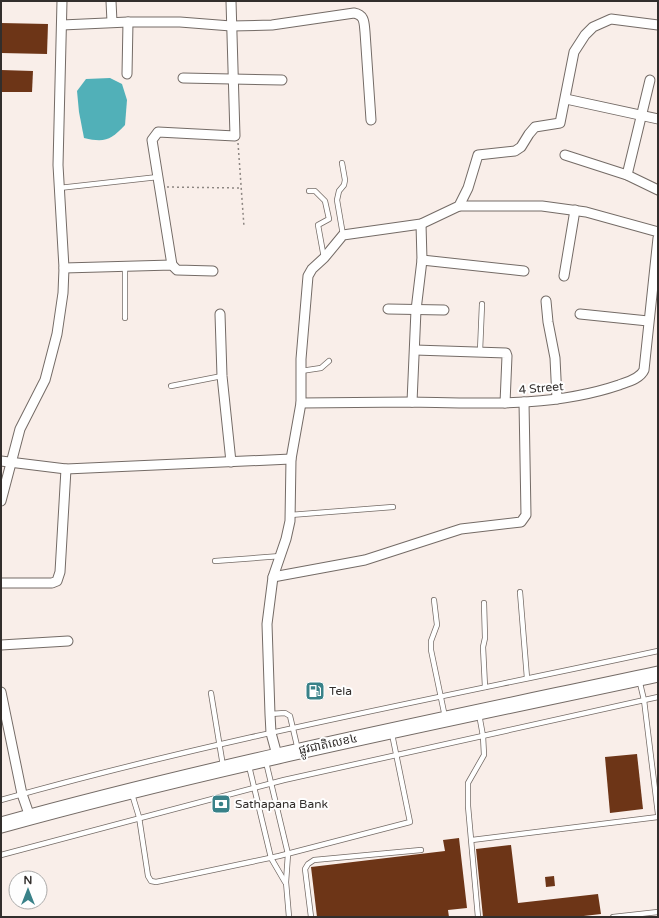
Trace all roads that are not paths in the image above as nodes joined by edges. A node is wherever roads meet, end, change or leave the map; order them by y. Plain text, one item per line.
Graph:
1 (62, 1) edge
2 (111, 1) edge
3 (231, 1) edge
4 (112, 22) junction
5 (128, 22) junction
6 (62, 25) junction
7 (658, 25) edge
8 (231, 26) junction
9 (127, 74) dead end
10 (183, 78) dead end
11 (234, 80) junction
12 (282, 80) dead end
13 (650, 80) dead end
14 (566, 99) junction
15 (641, 115) junction
16 (658, 119) edge
17 (371, 120) dead end
18 (565, 155) dead end
19 (342, 163) dead end
20 (627, 175) junction
21 (158, 177) junction
22 (59, 188) junction
23 (658, 190) edge
24 (309, 192) dead end
25 (459, 206) junction
26 (575, 210) junction
27 (421, 224) junction
28 (658, 232) edge
29 (343, 235) junction
30 (658, 238) edge
31 (324, 258) junction
32 (422, 260) junction
33 (172, 265) junction
34 (125, 266) junction
35 (64, 268) junction
36 (213, 271) dead end
37 (524, 271) dead end
38 (564, 276) dead end
39 (546, 301) dead end
40 (482, 304) dead end
41 (388, 309) dead end
42 (416, 310) junction
43 (444, 310) dead end
44 (220, 314) dead end
45 (580, 314) dead end
46 (125, 318) dead end
47 (648, 321) junction
48 (415, 350) junction
49 (480, 351) junction
50 (329, 361) dead end
51 (301, 371) junction
52 (222, 376) junction
53 (171, 386) dead end
54 (557, 399) junction
55 (412, 402) junction
56 (524, 402) junction
57 (300, 403) junction
58 (505, 403) junction
59 (291, 459) junction
60 (1, 461) edge
61 (232, 462) junction
62 (11, 463) junction
63 (66, 469) junction
64 (1, 501) edge
65 (393, 507) dead end
66 (290, 515) junction
67 (281, 556) junction
68 (215, 561) dead end
69 (273, 577) junction
70 (1, 583) edge
71 (520, 592) dead end
72 (434, 600) dead end
73 (484, 603) dead end
74 (68, 641) dead end
75 (1, 645) edge
76 (658, 651) edge
77 (658, 674) edge
78 (527, 678) junction
79 (639, 678) junction
80 (485, 687) junction
81 (1, 692) edge
82 (211, 693) dead end
83 (440, 696) junction
84 (658, 697) edge
85 (644, 700) junction
86 (479, 712) junction
87 (270, 714) junction
88 (445, 719) junction
89 (293, 729) junction
90 (392, 731) junction
91 (272, 734) junction
92 (483, 736) junction
93 (219, 745) junction
94 (298, 751) junction
95 (397, 754) junction
96 (271, 757) junction
97 (248, 762) junction
98 (223, 768) junction
99 (272, 783) junction
100 (254, 788) junction
101 (131, 790) junction
102 (22, 794) junction
103 (1, 800) edge
104 (658, 816) edge
105 (30, 817) junction
106 (139, 817) junction
107 (1, 825) edge
108 (472, 840) junction
109 (421, 850) dead end
110 (1, 854) edge
111 (288, 854) junction
112 (271, 858) junction
113 (286, 882) junction
114 (658, 912) edge
115 (289, 917) edge
116 (311, 917) edge
117 (478, 917) edge
118 (613, 917) edge

1 - 6 street
2 - 4 street
3 - 8 street
4 - 5 street
4 - 6 street
5 - 8 street
5 - 9 street
6 - 22 street
7 - 14 street
8 - 11 street
8 - 17 street
10 - 11 street
11 - 12 street
11 - 21 street
13 - 15 street
14 - 15 street
14 - 25 street
15 - 16 street
15 - 20 street
18 - 20 street
19 - 29 lane
20 - 23 street
21 - 22 lane
21 - 33 street
22 - 35 street
24 - 31 lane
25 - 26 street
25 - 27 street
26 - 28 street
26 - 38 street
27 - 29 street
27 - 32 street
29 - 31 street
30 - 47 street, 4 Street
31 - 51 street
32 - 37 street
32 - 42 street
33 - 34 street
33 - 36 street
34 - 35 street
34 - 46 lane
35 - 62 street
39 - 54 street
40 - 49 lane
41 - 42 street
42 - 43 street
42 - 48 street
44 - 52 street
45 - 47 street
47 - 54 street, 4 Street
48 - 49 street
48 - 55 street
49 - 58 street
50 - 51 lane
51 - 57 street
52 - 53 lane
52 - 61 street
54 - 56 street, 4 Street
55 - 57 street, 4 Street
55 - 58 street, 4 Street
56 - 58 street, 4 Street
56 - 69 street
57 - 59 street
59 - 61 street
59 - 66 street
60 - 62 street
61 - 63 street
62 - 63 street
62 - 64 street
63 - 70 street
65 - 66 lane
66 - 67 street
67 - 68 lane
67 - 69 street
69 - 87 street
71 - 78 lane
72 - 83 lane
73 - 80 lane
74 - 75 street
76 - 78 lane
77 - 79 highway, ផ្លូវជាតិលេខ៤
78 - 80 lane
79 - 85 lane
79 - 86 highway, ផ្លូវជាតិលេខ៤
80 - 83 lane
81 - 102 street
82 - 93 lane
83 - 88 lane
83 - 89 lane
84 - 85 lane
85 - 92 lane
85 - 104 lane
86 - 88 highway, ផ្លូវជាតិលេខ៤
86 - 92 lane
87 - 89 lane
87 - 91 street
88 - 90 highway, ផ្លូវជាតិលេខ៤
89 - 91 lane
89 - 94 lane
90 - 94 highway, ផ្លូវជាតិលេខ៤
90 - 95 lane
91 - 93 lane
91 - 96 street
92 - 95 lane
92 - 108 lane
93 - 98 lane
93 - 102 lane
94 - 96 highway, ផ្លូវជាតិលេខ៤
95 - 99 lane
95 - 111 lane
96 - 97 highway, ផ្លូវជាតិលេខ៤
96 - 99 lane
97 - 98 highway, ផ្លូវជាតិលេខ៤
97 - 100 lane
98 - 101 highway, ផ្លូវជាតិលេខ៤
99 - 100 lane
99 - 111 lane
100 - 106 lane
100 - 112 lane
101 - 105 highway, ផ្លូវជាតិលេខ៤
101 - 106 lane
102 - 103 lane
102 - 105 street
104 - 108 lane
105 - 107 highway, ផ្លូវជាតិលេខ៤
106 - 110 lane
106 - 112 lane
108 - 117 lane
109 - 116 lane
111 - 112 lane
111 - 113 lane
112 - 113 lane
113 - 115 lane
114 - 118 lane

